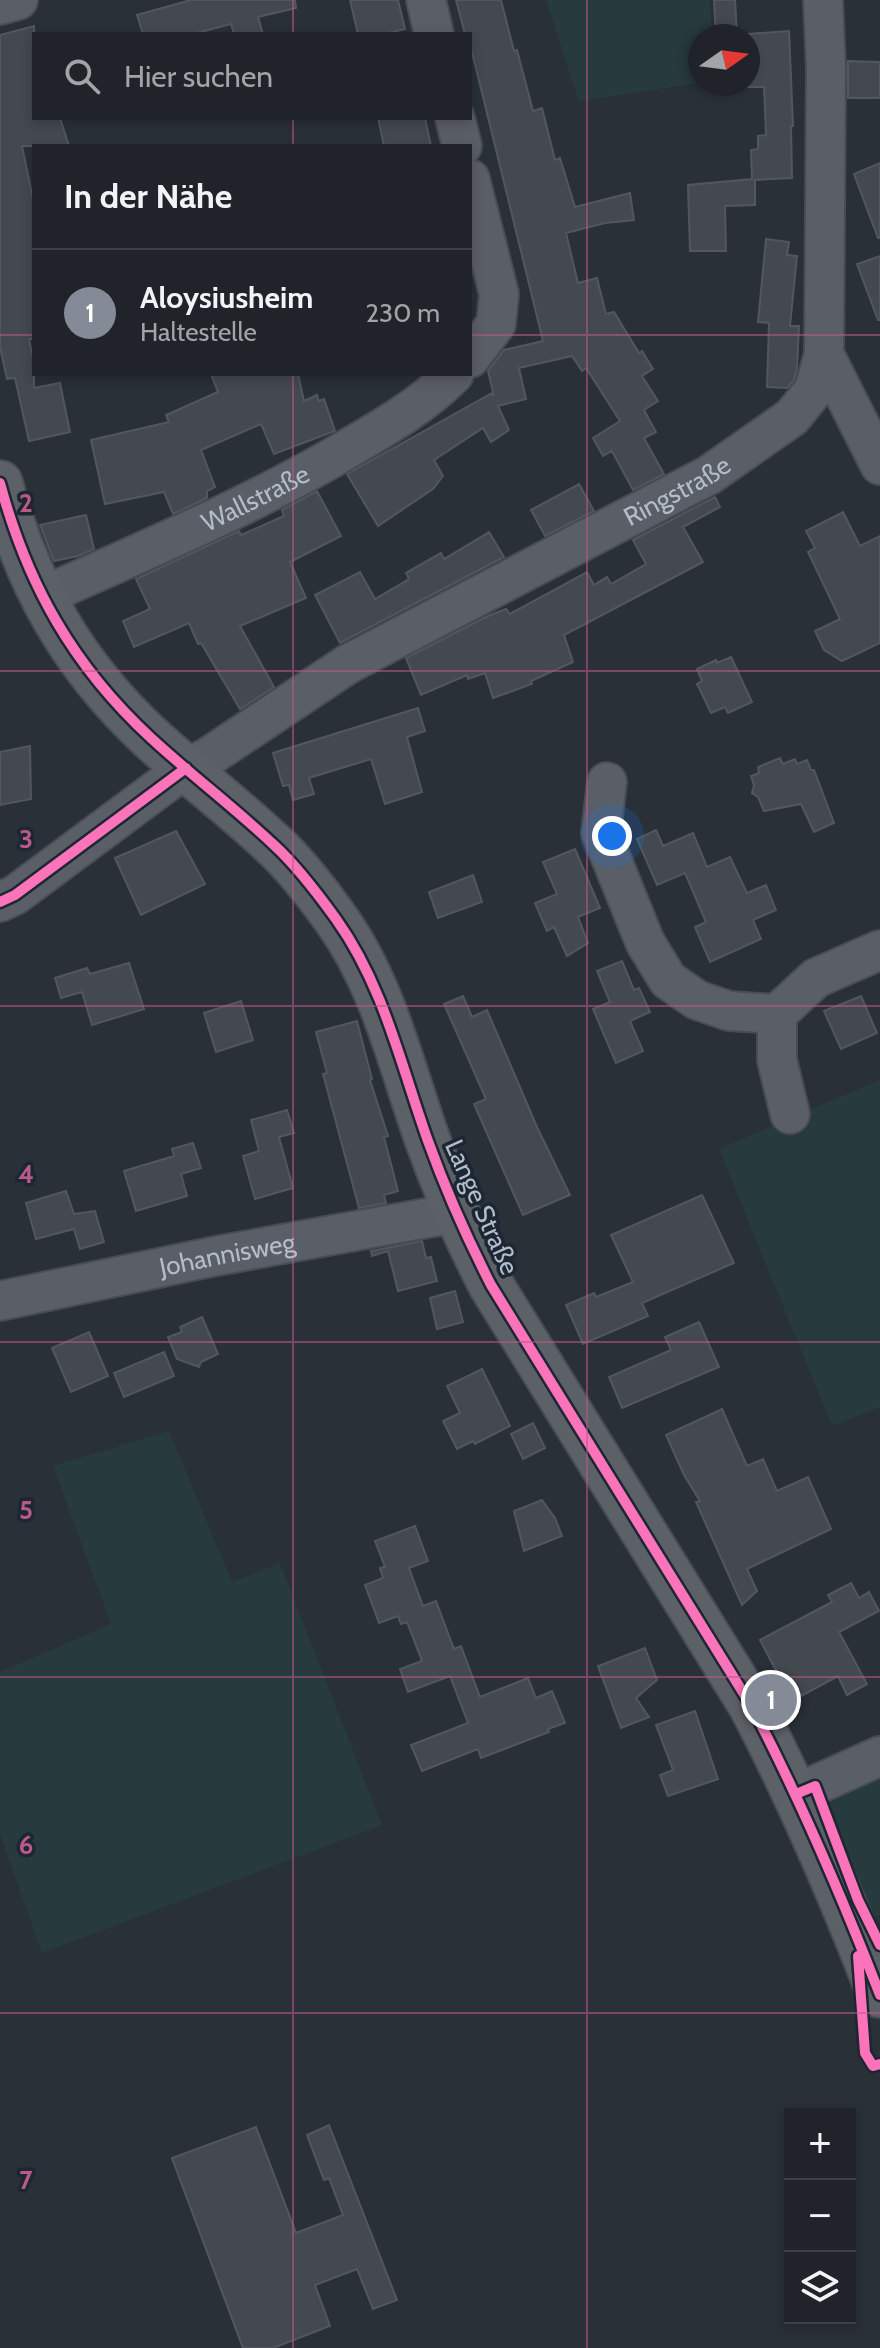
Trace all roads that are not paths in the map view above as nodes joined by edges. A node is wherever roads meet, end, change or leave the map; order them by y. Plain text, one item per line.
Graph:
1 (18, 0) edge
2 (426, 0) edge
3 (823, 0) edge
4 (0, 5) edge
5 (434, 32) edge
6 (456, 120) edge
7 (462, 144) edge
8 (472, 187) edge
9 (824, 354) junction
10 (472, 355) edge
11 (452, 376) edge
12 (880, 465) edge
13 (0, 483) edge
14 (41, 597) junction
15 (186, 768) junction
16 (607, 782) dead end
17 (0, 902) edge
18 (880, 950) edge
19 (777, 1014) junction
20 (790, 1114) dead end
21 (455, 1213) junction
22 (0, 1301) edge
23 (880, 1756) edge
24 (796, 1794) junction
25 (880, 1995) edge

1 - 4 street
2 - 5 street
3 - 9 street, Ringstraße
6 - 7 street
8 - 10 street
9 - 12 street
9 - 15 street, Ringstraße
11 - 14 street, Wallstraße
13 - 14 main road, Lange Straße
14 - 15 main road, Lange Straße
15 - 17 street, Ringstraße
15 - 21 main road, Lange Straße
16 - 19 street
18 - 19 street
19 - 20 street
21 - 22 street, Johannisweg
21 - 24 main road, Lange Straße
23 - 24 street
24 - 25 main road, Lange Straße

